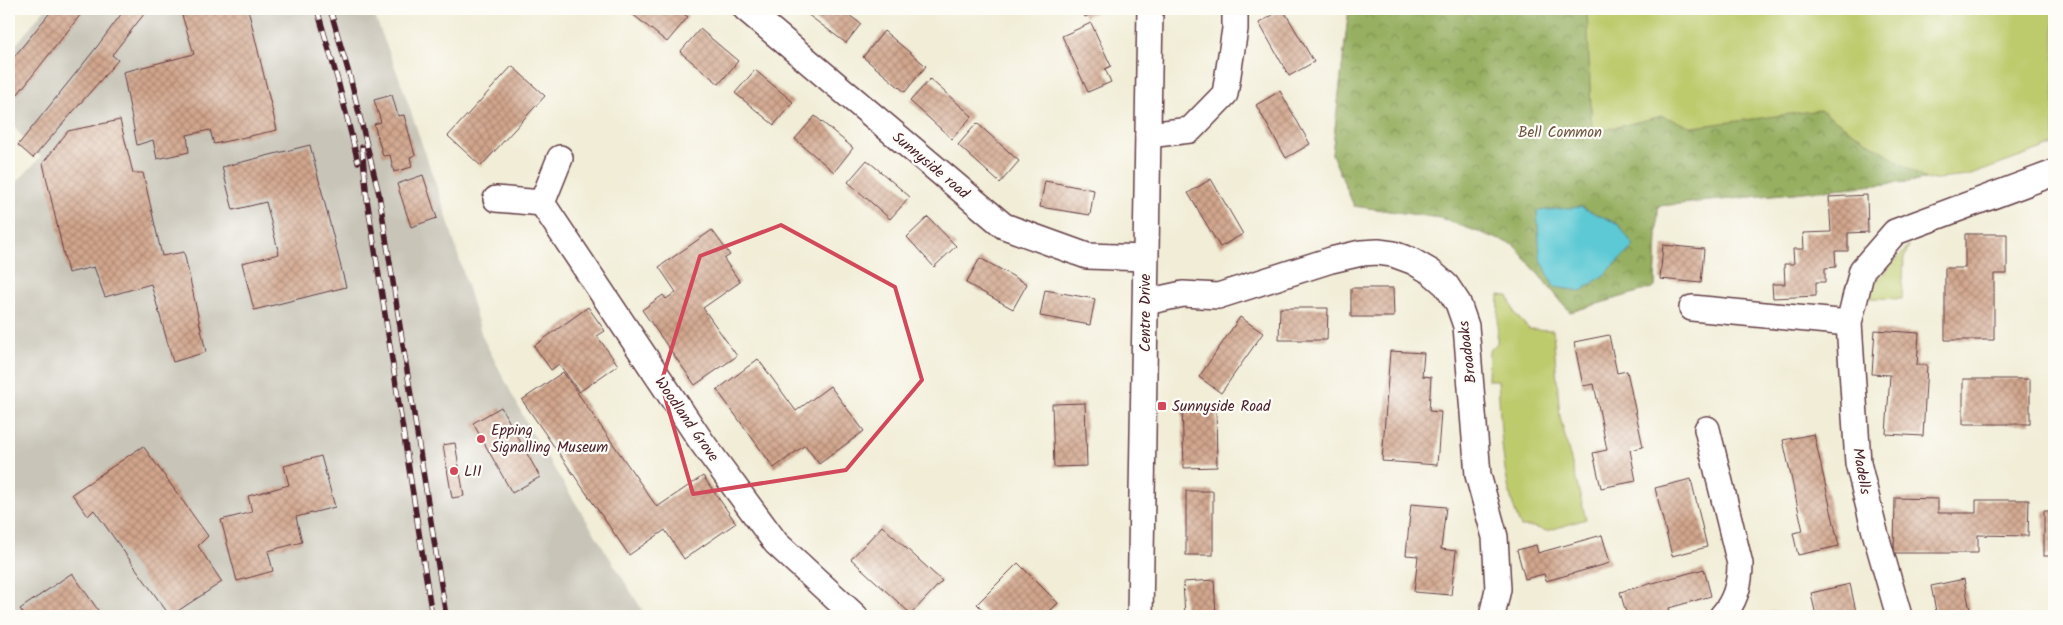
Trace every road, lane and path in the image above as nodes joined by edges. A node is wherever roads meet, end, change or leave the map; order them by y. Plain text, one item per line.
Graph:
1 (746, 9) edge
2 (1150, 9) edge
3 (1235, 9) edge
4 (1148, 135) junction
5 (560, 158) dead end
6 (2054, 173) edge
7 (496, 199) dead end
8 (542, 203) junction
9 (1145, 258) junction
10 (1146, 302) junction
11 (1692, 308) dead end
12 (1849, 323) junction
13 (1707, 429) dead end
14 (855, 616) edge
15 (1140, 616) edge
16 (1492, 616) edge
17 (1722, 616) edge
18 (1899, 616) edge

1 - 9 street, Sunnyside road
2 - 4 street, Centre Drive
3 - 4 street
4 - 9 street, Centre Drive
5 - 8 street
6 - 12 street, Madells
7 - 8 street
8 - 14 street, Woodland Grove
9 - 10 street, Centre Drive
10 - 15 street, Centre Drive
10 - 16 street, Broadoaks
11 - 12 street
12 - 18 street, Madells
13 - 17 street

